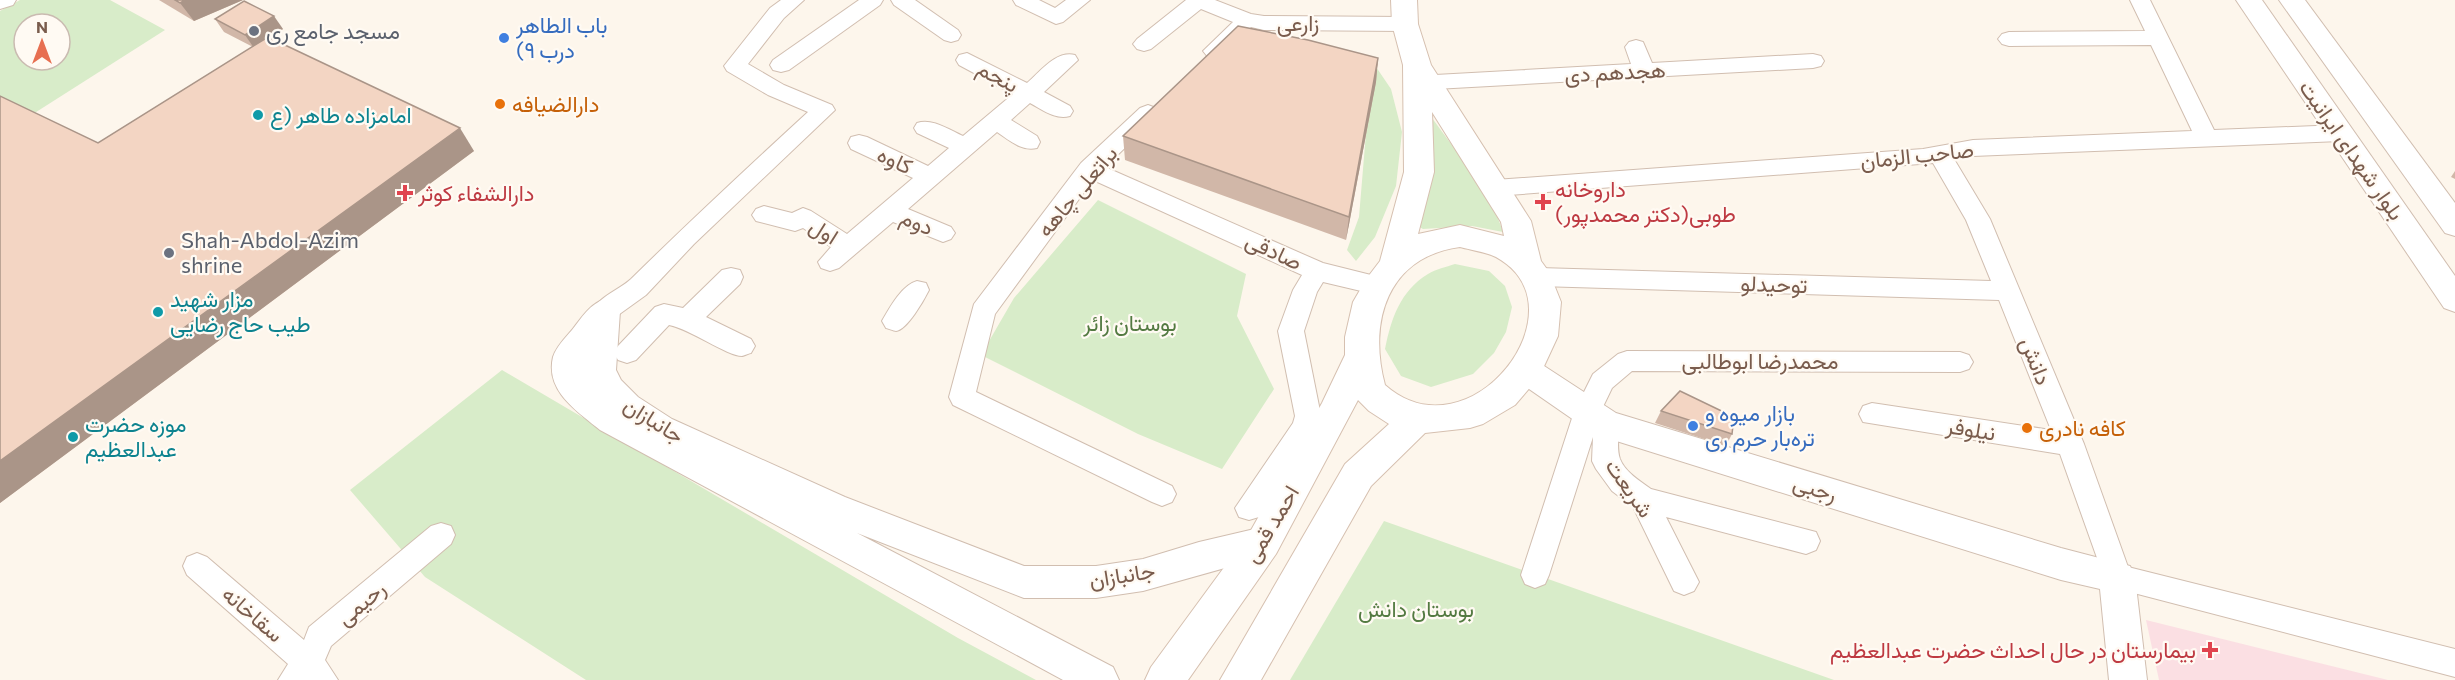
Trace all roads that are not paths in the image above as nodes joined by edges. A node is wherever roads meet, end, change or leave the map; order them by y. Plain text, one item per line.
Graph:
1 (6, 0) edge
2 (794, 0) edge
3 (873, 0) edge
4 (901, 0) edge
5 (1023, 0) edge
6 (1080, 0) edge
7 (1198, 0) edge
8 (2140, 0) edge
9 (2248, 0) edge
10 (2292, 0) edge
11 (0, 3) edge
12 (1405, 12) edge
13 (1247, 20) junction
14 (951, 35) dead end
15 (2157, 38) junction
16 (2009, 39) dead end
17 (1144, 44) dead end
18 (1636, 48) dead end
19 (967, 60) dead end
20 (1067, 60) dead end
21 (1813, 61) dead end
22 (781, 65) dead end
23 (1198, 67) edge
24 (1644, 70) junction
25 (1421, 77) junction
26 (1030, 93) junction
27 (1165, 98) edge
28 (1062, 111) dead end
29 (997, 122) junction
30 (925, 128) dead end
31 (2340, 133) junction
32 (2206, 139) junction
33 (1029, 142) dead end
34 (859, 143) dead end
35 (966, 147) junction
36 (1939, 154) junction
37 (1089, 169) junction
38 (931, 177) junction
39 (1495, 188) junction
40 (891, 211) junction
41 (764, 215) dead end
42 (2455, 225) edge
43 (943, 233) dead end
44 (849, 247) junction
45 (830, 262) dead end
46 (1533, 269) junction
47 (1317, 271) junction
48 (1386, 276) junction
49 (731, 277) dead end
50 (638, 288) junction
51 (917, 290) dead end
52 (2008, 291) junction
53 (2455, 300) edge
54 (605, 311) junction
55 (676, 316) junction
56 (895, 321) dead end
57 (742, 346) dead end
58 (627, 353) dead end
59 (1360, 358) junction
60 (1960, 362) dead end
61 (1527, 371) junction
62 (1872, 414) dead end
63 (1596, 418) junction
64 (1417, 419) junction
65 (2070, 444) junction
66 (1162, 494) dead end
67 (1643, 499) junction
68 (1249, 508) dead end
69 (441, 535) dead end
70 (1806, 541) dead end
71 (1263, 543) junction
72 (197, 566) dead end
73 (1535, 575) dead end
74 (2117, 577) junction
75 (1684, 582) dead end
76 (2455, 663) edge
77 (308, 674) edge
78 (1100, 680) edge
79 (1165, 680) edge
80 (1240, 680) edge
81 (2128, 680) edge

1 - 11 street
2 - 50 street
3 - 22 street
4 - 14 street
5 - 6 street
7 - 13 street, زارعی
7 - 17 street
8 - 15 street
9 - 31 street, بلوار شهدای ایرانیت
10 - 42 street, بلوار شهدای ایرانیت
12 - 13 street, زارعی
12 - 25 main road
13 - 23 street
15 - 16 street
15 - 32 street
18 - 24 street
19 - 26 street, پنجم
20 - 26 street
21 - 24 street, هجدهم دی
24 - 25 street, هجدهم دی
25 - 39 main road
25 - 48 main road
26 - 28 street, پنجم
26 - 29 street
27 - 37 street, براتعلی چاهه
29 - 33 street
29 - 35 street
30 - 35 street
31 - 32 street, صاحب الزمان
31 - 53 street, بلوار شهدای ایرانیت
32 - 36 street, صاحب الزمان
34 - 38 street, کاوه
35 - 38 street
36 - 39 street, صاحب الزمان
36 - 52 street, دانش
37 - 47 street, صادقی
37 - 66 street, براتعلی چاهه
38 - 40 street
39 - 46 main road
40 - 43 street, دوم
40 - 44 street
41 - 44 street, اول
44 - 45 street
46 - 48 main road
46 - 52 street, توحیدلو
46 - 61 main road
47 - 48 street
47 - 68 street, صادقی
48 - 59 main road
49 - 55 street
50 - 54 street
50 - 55 street
51 - 56 street
52 - 65 street, دانش
54 - 71 street, جانبازان
54 - 78 street, جانبازان
55 - 57 street
55 - 58 street
59 - 64 main road
59 - 71 main road, احمد قمی
60 - 63 street, محمدرضا ابوطالبی
61 - 63 street, رجبی
61 - 64 main road
62 - 65 street, نیلوفر
63 - 67 street, شریعت
63 - 73 street, محمدرضا ابوطالبی
63 - 74 street, رجبی
64 - 80 main road
65 - 74 street, دانش
67 - 70 street
67 - 75 street, شریعت
69 - 77 street, رحیمی
71 - 79 main road, احمد قمی
72 - 77 street, سقاخانه
74 - 76 street
74 - 81 street

